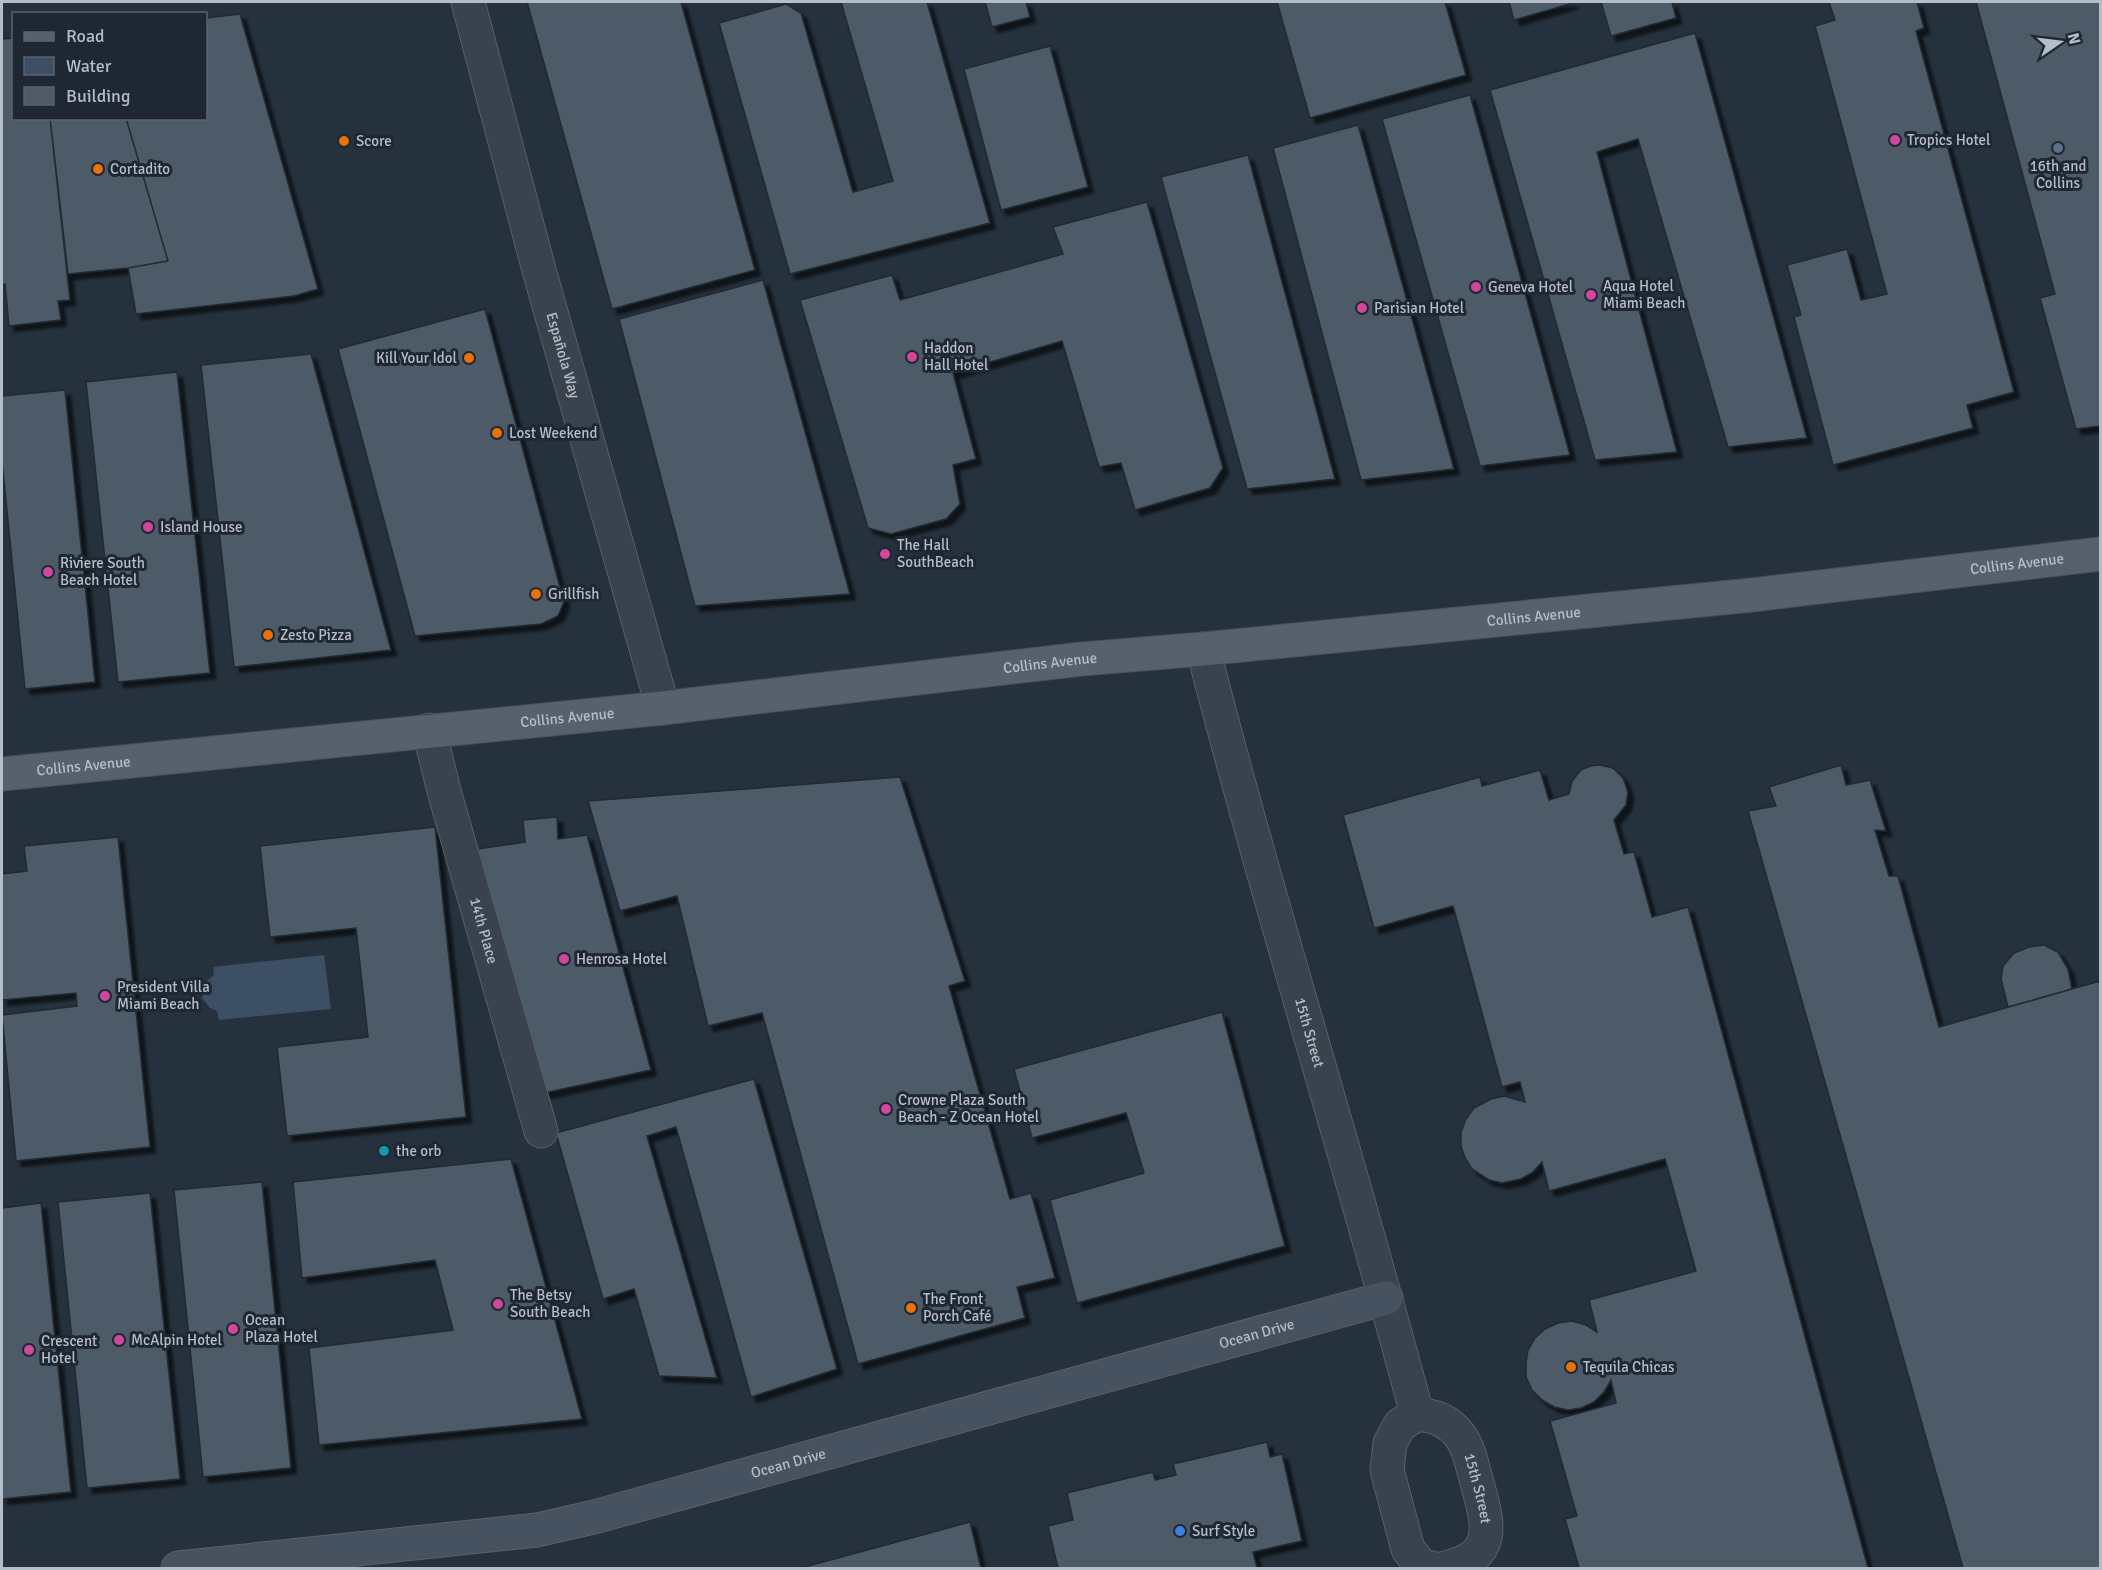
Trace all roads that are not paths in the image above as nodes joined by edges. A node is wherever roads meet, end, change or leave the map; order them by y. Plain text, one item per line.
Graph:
1 (468, 2) edge
2 (2100, 554) edge
3 (1203, 649) junction
4 (663, 708) junction
5 (429, 730) junction
6 (2, 774) edge
7 (541, 1131) dead end
8 (1386, 1298) junction
9 (1417, 1414) junction
10 (178, 1569) edge
11 (1432, 1569) edge
12 (1445, 1569) edge

1 - 4 street, Española Way
2 - 3 main road, Collins Avenue
3 - 4 main road, Collins Avenue
3 - 8 street, 15th Street
4 - 5 main road, Collins Avenue
5 - 6 main road, Collins Avenue
5 - 7 street, 14th Place
8 - 9 street, 15th Street
8 - 10 street, Ocean Drive
9 - 11 street
9 - 12 street, 15th Street

